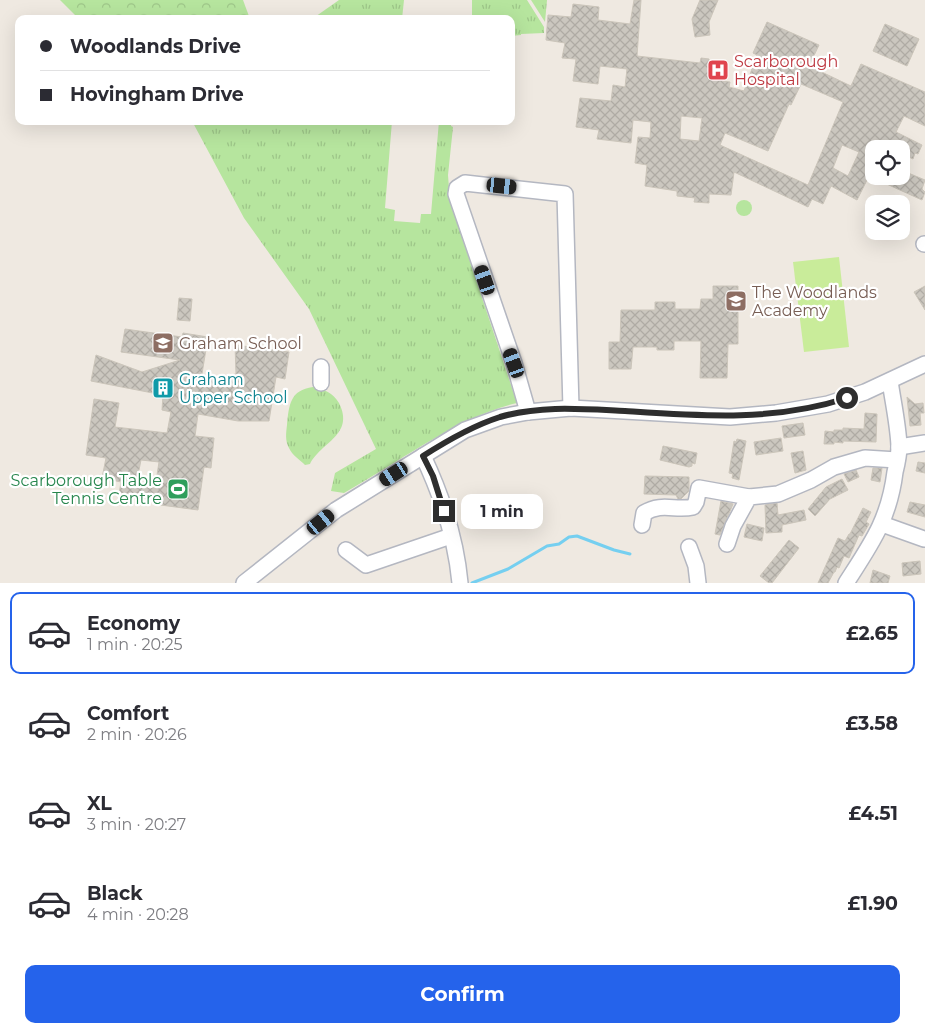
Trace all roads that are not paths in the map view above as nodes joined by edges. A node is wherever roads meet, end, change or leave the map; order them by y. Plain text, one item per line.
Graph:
1 (925, 364) edge
2 (321, 367) dead end
3 (890, 381) junction
4 (321, 383) dead end
5 (571, 408) junction
6 (528, 412) junction
7 (925, 443) edge
8 (898, 454) junction
9 (423, 456) junction
10 (749, 497) junction
11 (882, 524) junction
12 (642, 525) dead end
13 (451, 536) junction
14 (924, 539) edge
15 (727, 544) dead end
16 (689, 547) dead end
17 (346, 550) dead end
18 (244, 583) edge
19 (460, 583) edge
20 (698, 583) edge
21 (846, 583) edge

1 - 3 street
2 - 4 street
3 - 5 street
3 - 8 street
5 - 6 street
5 - 6 street
6 - 9 street
7 - 8 street
8 - 10 street
8 - 11 street
9 - 13 street
9 - 18 street
10 - 12 street
10 - 15 street
11 - 14 street
11 - 21 street
13 - 17 street
13 - 19 street
16 - 20 street

